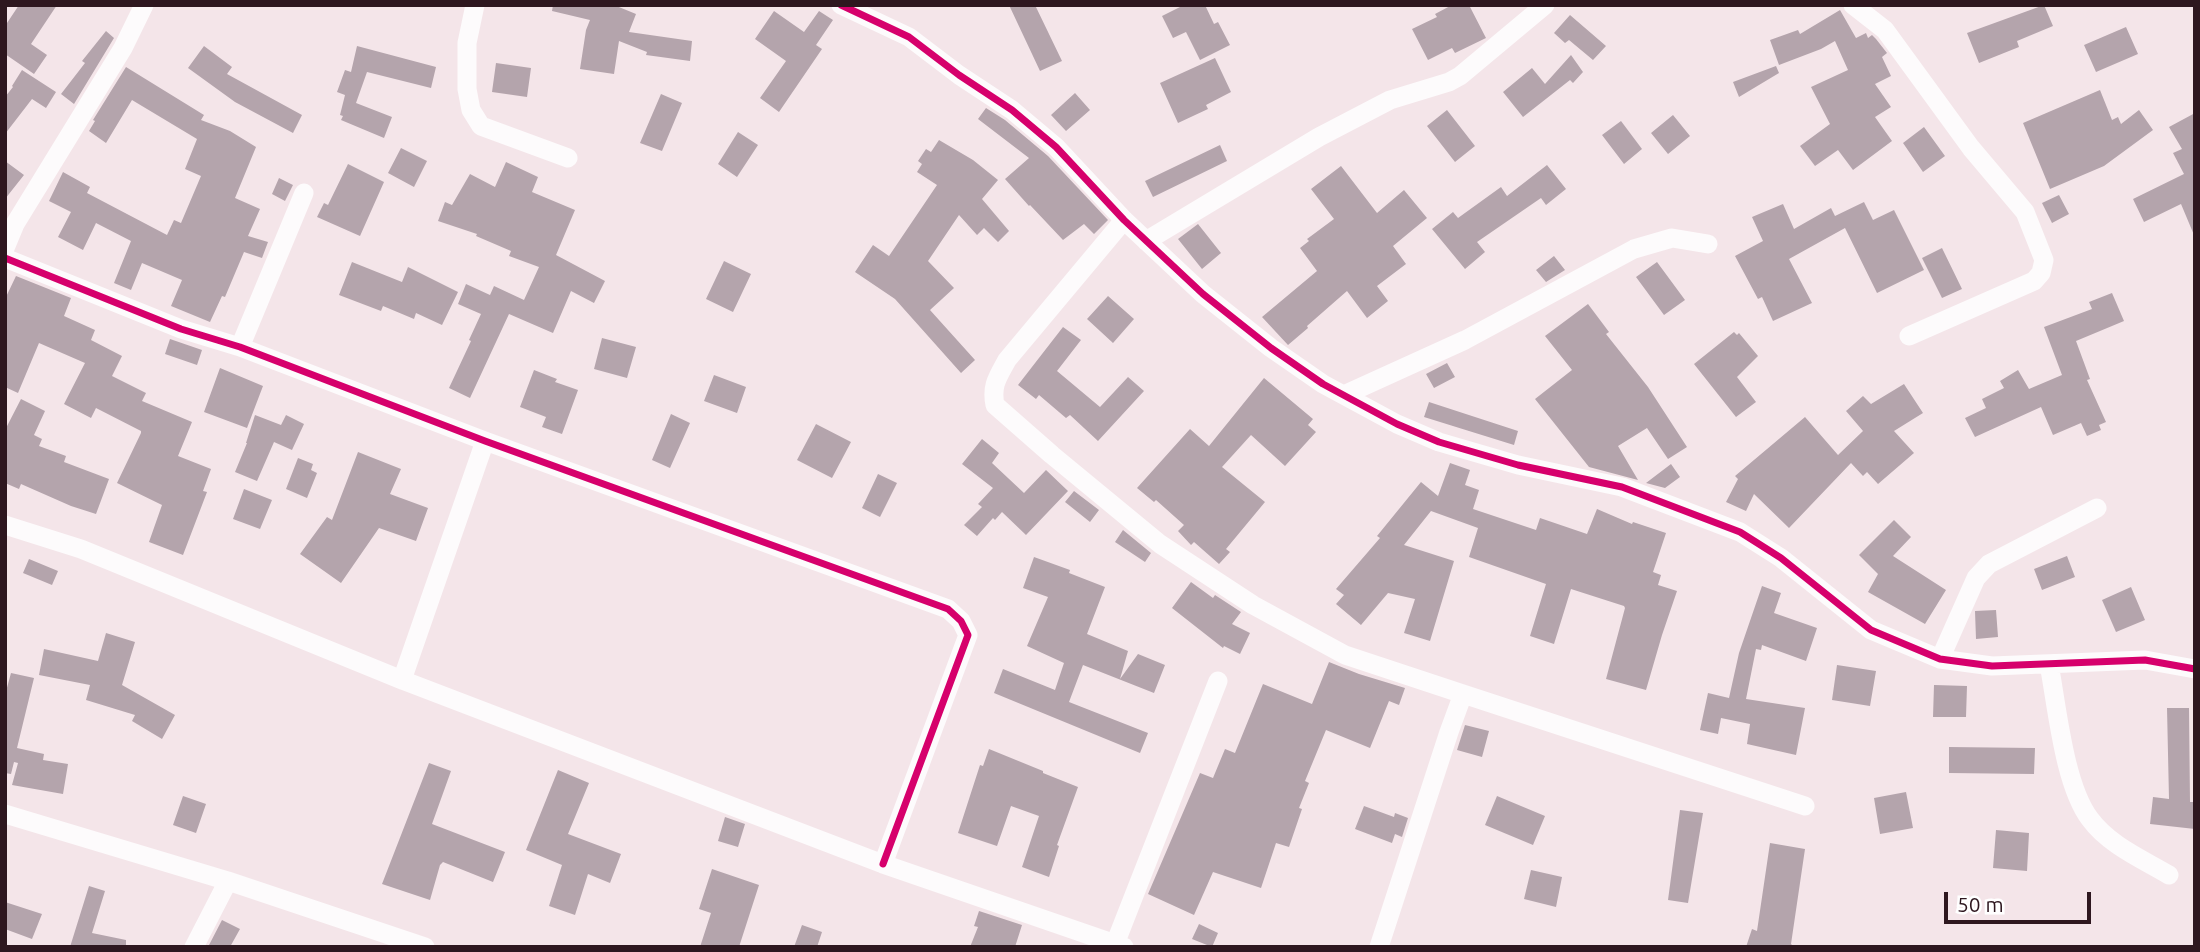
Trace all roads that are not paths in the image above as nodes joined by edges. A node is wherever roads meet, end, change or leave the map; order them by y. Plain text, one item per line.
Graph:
1 (144, 5) edge
2 (475, 5) edge
3 (841, 5) edge
4 (1545, 5) edge
5 (1853, 5) edge
6 (568, 158) dead end
7 (304, 193) dead end
8 (1124, 220) junction
9 (1146, 241) junction
10 (1708, 244) dead end
11 (5, 248) edge
12 (5, 258) edge
13 (1909, 336) dead end
14 (240, 347) junction
15 (1344, 396) junction
16 (485, 441) junction
17 (2097, 508) dead end
18 (5, 525) edge
19 (1940, 659) junction
20 (2049, 664) junction
21 (2195, 669) edge
22 (402, 680) junction
23 (1218, 681) dead end
24 (1463, 694) junction
25 (1805, 806) dead end
26 (5, 814) edge
27 (883, 864) junction
28 (2169, 875) dead end
29 (228, 881) junction
30 (1119, 945) edge
31 (194, 947) edge
32 (425, 947) edge
33 (1379, 947) edge

1 - 11 street
2 - 6 street
3 - 8 street
4 - 9 street
5 - 13 street
7 - 14 street
8 - 9 street
8 - 24 street
9 - 15 street
10 - 15 street
12 - 14 street
14 - 16 street
15 - 19 street
16 - 22 street
16 - 27 street
17 - 19 street
18 - 22 street
19 - 20 street
20 - 21 street
20 - 28 street
22 - 27 street
23 - 30 street
24 - 25 street
24 - 33 street
26 - 29 street
27 - 30 street
29 - 31 street
29 - 32 street

